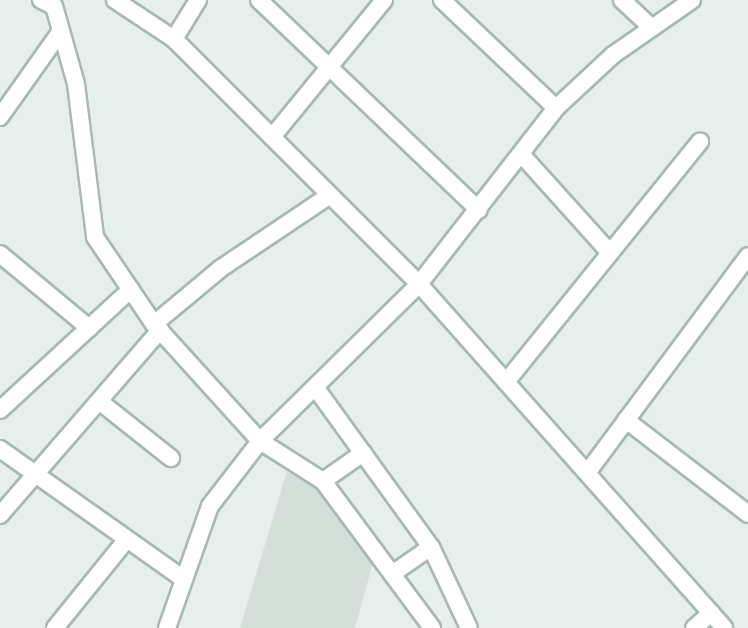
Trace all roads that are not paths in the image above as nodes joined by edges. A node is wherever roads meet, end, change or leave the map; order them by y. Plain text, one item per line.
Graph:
1 (115, 0) edge
2 (198, 0) edge
3 (260, 0) edge
4 (384, 0) edge
5 (442, 0) edge
6 (622, 0) edge
7 (692, 0) edge
8 (50, 2) edge
9 (651, 27) junction
10 (61, 31) junction
11 (174, 39) junction
12 (329, 67) junction
13 (556, 108) junction
14 (0, 117) edge
15 (272, 137) junction
16 (700, 142) dead end
17 (521, 154) junction
18 (330, 195) junction
19 (479, 210) junction
20 (610, 253) junction
21 (0, 254) edge
22 (748, 256) edge
23 (419, 284) junction
24 (131, 289) junction
25 (157, 327) junction
26 (89, 328) junction
27 (506, 382) junction
28 (315, 387) junction
29 (99, 401) junction
30 (0, 410) edge
31 (626, 420) junction
32 (260, 441) junction
33 (0, 449) edge
34 (363, 453) junction
35 (171, 458) dead end
36 (587, 473) junction
37 (36, 475) junction
38 (323, 481) junction
39 (748, 514) edge
40 (0, 515) edge
41 (127, 539) junction
42 (431, 547) junction
43 (392, 574) junction
44 (182, 578) junction
45 (711, 613) junction
46 (467, 627) edge
47 (55, 628) edge
48 (167, 628) edge
49 (432, 628) edge
50 (694, 628) edge
51 (724, 628) edge

1 - 11 street
2 - 11 street
3 - 12 street
4 - 12 street
5 - 13 street
6 - 9 street
7 - 9 street
8 - 10 street
9 - 13 street
10 - 14 street
10 - 24 street
11 - 15 street
12 - 15 street
12 - 19 street
13 - 17 street
15 - 18 street
16 - 20 street
17 - 19 street
17 - 20 street
18 - 23 street
18 - 25 street
19 - 23 street
20 - 27 street
21 - 26 street
22 - 31 street
23 - 27 street
23 - 28 street
24 - 25 street
24 - 26 street
25 - 29 street
25 - 32 street
26 - 30 street
27 - 36 street
28 - 32 street
28 - 34 street
29 - 35 street
29 - 37 street
31 - 36 street
31 - 39 street
32 - 38 street
32 - 44 street
33 - 37 street
34 - 38 street
34 - 42 street
36 - 45 street
37 - 40 street
37 - 41 street
38 - 43 street
41 - 44 street
41 - 47 street
42 - 43 street
42 - 46 street
43 - 49 street
44 - 48 street
45 - 50 street
45 - 51 street

